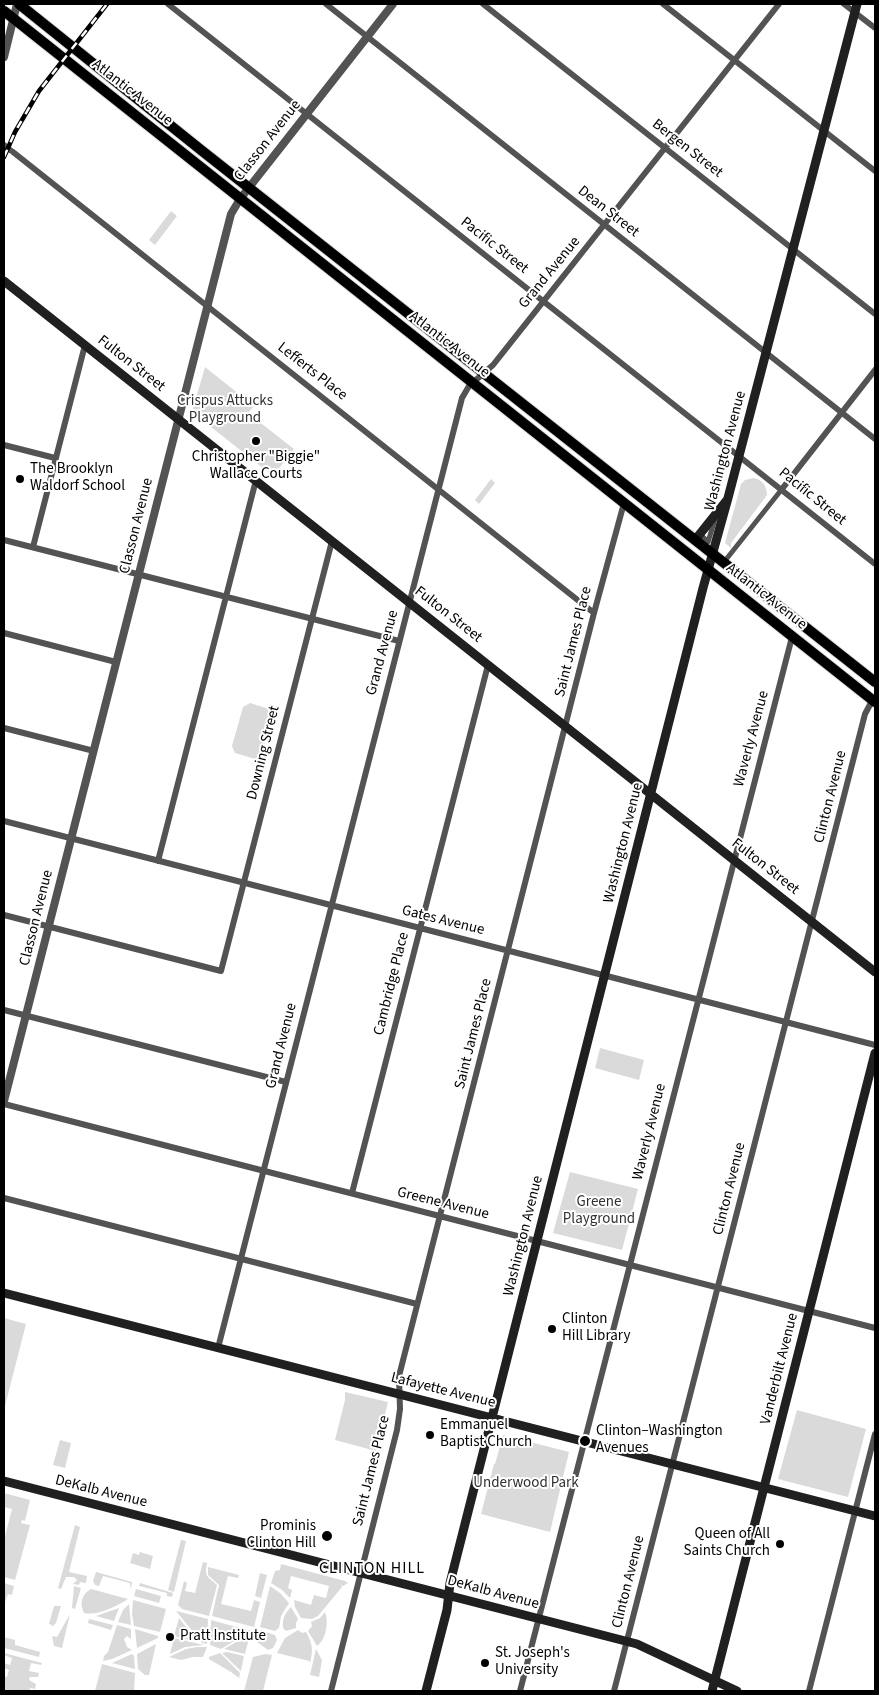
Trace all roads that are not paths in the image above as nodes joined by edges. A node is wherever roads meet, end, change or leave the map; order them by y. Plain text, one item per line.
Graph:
1 (18, 4) edge
2 (168, 4) edge
3 (326, 4) edge
4 (393, 4) edge
5 (483, 4) edge
6 (663, 4) edge
7 (779, 4) edge
8 (844, 4) edge
9 (856, 8) edge
10 (4, 11) edge
11 (13, 19) junction
12 (875, 28) edge
13 (367, 37) junction
14 (4, 58) edge
15 (735, 60) junction
16 (307, 114) junction
17 (824, 130) junction
18 (4, 145) edge
19 (665, 148) junction
20 (875, 171) edge
21 (250, 187) junction
22 (240, 199) junction
23 (605, 225) junction
24 (793, 249) junction
25 (4, 281) edge
26 (544, 301) junction
27 (208, 306) junction
28 (875, 314) edge
29 (85, 345) junction
30 (766, 353) junction
31 (875, 370) edge
32 (484, 372) junction
33 (472, 383) junction
34 (842, 413) junction
35 (179, 420) junction
36 (875, 439) edge
37 (4, 445) edge
38 (739, 456) junction
39 (55, 458) junction
40 (256, 480) junction
41 (438, 489) junction
42 (782, 489) junction
43 (728, 498) junction
44 (624, 503) junction
45 (700, 539) junction
46 (4, 540) edge
47 (332, 541) junction
48 (33, 547) junction
49 (713, 554) junction
50 (724, 562) junction
51 (875, 564) edge
52 (708, 571) junction
53 (139, 574) junction
54 (226, 596) junction
55 (409, 602) junction
56 (594, 613) junction
57 (311, 618) junction
58 (4, 633) edge
59 (792, 637) junction
60 (399, 641) junction
61 (116, 662) junction
62 (488, 665) junction
63 (875, 682) edge
64 (874, 700) edge
65 (566, 726) junction
66 (4, 728) edge
67 (94, 751) junction
68 (651, 794) junction
69 (4, 822) edge
70 (71, 839) junction
71 (733, 859) junction
72 (158, 861) junction
73 (244, 883) junction
74 (331, 906) junction
75 (4, 916) edge
76 (812, 921) junction
77 (48, 927) junction
78 (420, 928) junction
79 (508, 951) junction
80 (875, 972) edge
81 (604, 975) junction
82 (697, 999) junction
83 (4, 1010) edge
84 (26, 1016) junction
85 (786, 1022) junction
86 (875, 1045) edge
87 (875, 1053) edge
88 (286, 1082) junction
89 (4, 1102) edge
90 (263, 1170) junction
91 (352, 1193) junction
92 (4, 1198) edge
93 (440, 1216) junction
94 (537, 1241) junction
95 (241, 1259) junction
96 (629, 1264) junction
97 (718, 1287) junction
98 (4, 1293) edge
99 (417, 1304) junction
100 (809, 1311) junction
101 (875, 1328) edge
102 (218, 1348) junction
103 (399, 1394) junction
104 (492, 1418) junction
105 (875, 1434) edge
106 (584, 1441) junction
107 (672, 1464) junction
108 (4, 1481) edge
109 (764, 1488) junction
110 (856, 1511) junction
111 (875, 1516) edge
112 (361, 1573) junction
113 (448, 1595) junction
114 (538, 1619) junction
115 (627, 1641) junction
116 (714, 1681) junction
117 (331, 1691) edge
118 (426, 1691) edge
119 (520, 1691) edge
120 (614, 1691) edge
121 (712, 1691) edge
122 (736, 1691) edge
123 (809, 1691) edge

1 - 11 street
1 - 21 main road, Atlantic Avenue
2 - 16 street, Pacific Street
3 - 13 street, Dean Street
4 - 13 street, Classon Avenue
5 - 19 street, Bergen Street
6 - 15 street
7 - 15 street, Grand Avenue
8 - 9 street
9 - 12 street
9 - 17 main road, Washington Avenue
10 - 11 main road, Atlantic Avenue
11 - 14 street
11 - 22 main road, Atlantic Avenue
13 - 16 street, Classon Avenue
13 - 23 street, Dean Street
15 - 17 street
15 - 19 street, Grand Avenue
16 - 21 street, Classon Avenue
16 - 26 street, Pacific Street
17 - 20 street
17 - 24 main road, Washington Avenue
18 - 27 street, Lefferts Place
19 - 23 street, Grand Avenue
19 - 24 street, Bergen Street
21 - 22 street, Classon Avenue
21 - 32 main road, Atlantic Avenue
22 - 27 street, Classon Avenue
22 - 33 main road, Atlantic Avenue
23 - 26 street, Grand Avenue
23 - 30 street, Dean Street
24 - 28 street, Bergen Street
24 - 30 main road, Washington Avenue
25 - 29 main road, Fulton Street
26 - 32 street, Grand Avenue
26 - 38 street, Pacific Street
27 - 35 street, Classon Avenue
27 - 41 street, Lefferts Place
29 - 35 main road, Fulton Street
29 - 39 street
30 - 34 street, Dean Street
30 - 38 main road, Washington Avenue
31 - 34 street
32 - 33 street, Grand Avenue
32 - 45 main road, Atlantic Avenue
33 - 41 street, Grand Avenue
33 - 44 main road, Atlantic Avenue
34 - 36 street, Dean Street
34 - 42 street
35 - 40 main road, Fulton Street
35 - 53 street, Classon Avenue
37 - 39 street
38 - 42 street, Pacific Street
38 - 43 main road, Washington Avenue
39 - 48 street
40 - 47 main road, Fulton Street
40 - 54 street
41 - 55 street, Grand Avenue
41 - 56 street, Lefferts Place
42 - 50 street
42 - 51 street, Pacific Street
43 - 45 main road
43 - 49 main road, Washington Avenue
44 - 52 main road, Atlantic Avenue
44 - 56 street, Saint James Place
45 - 49 main road, Atlantic Avenue
46 - 48 street
47 - 55 main road, Fulton Street
47 - 57 street, Downing Street
48 - 53 street
49 - 50 main road, Atlantic Avenue
49 - 52 main road, Washington Avenue
50 - 63 main road, Atlantic Avenue
52 - 59 main road, Atlantic Avenue
52 - 68 main road, Washington Avenue
53 - 54 street
53 - 61 street, Classon Avenue
54 - 57 street
54 - 72 street
55 - 60 street, Grand Avenue
55 - 62 main road, Fulton Street
56 - 65 street, Saint James Place
57 - 60 street
57 - 73 street, Downing Street
58 - 61 street
59 - 64 main road, Atlantic Avenue
59 - 71 street, Waverly Avenue
60 - 74 street, Grand Avenue
61 - 67 street, Classon Avenue
62 - 65 main road, Fulton Street
62 - 78 street, Cambridge Place
64 - 76 street, Clinton Avenue
65 - 68 main road, Fulton Street
65 - 79 street, Saint James Place
66 - 67 street
67 - 70 street, Classon Avenue
68 - 71 main road, Fulton Street
68 - 81 main road, Washington Avenue
69 - 70 street, Gates Avenue
70 - 72 street, Gates Avenue
70 - 77 street, Classon Avenue
71 - 76 main road, Fulton Street
71 - 82 street, Waverly Avenue
72 - 73 street, Gates Avenue
73 - 74 street, Gates Avenue
73 - 77 street, Downing Street
74 - 78 street, Gates Avenue
74 - 88 street, Grand Avenue
75 - 77 street
76 - 80 main road, Fulton Street
76 - 85 street, Clinton Avenue
77 - 84 street, Classon Avenue
78 - 79 street, Gates Avenue
78 - 91 street, Cambridge Place
79 - 81 street, Gates Avenue
79 - 93 street, Saint James Place
81 - 82 street, Gates Avenue
81 - 94 main road, Washington Avenue
82 - 85 street, Gates Avenue
82 - 96 street, Waverly Avenue
83 - 84 street
84 - 88 street
84 - 89 street, Classon Avenue
85 - 86 street, Gates Avenue
85 - 97 street, Clinton Avenue
87 - 100 main road, Vanderbilt Avenue
88 - 90 street, Grand Avenue
89 - 90 street, Greene Avenue
90 - 91 street, Greene Avenue
90 - 95 street, Grand Avenue
91 - 93 street, Greene Avenue
92 - 95 street
93 - 94 street, Greene Avenue
93 - 99 street, Saint James Place
94 - 96 street, Greene Avenue
94 - 104 main road, Washington Avenue
95 - 99 street
95 - 102 street, Grand Avenue
96 - 97 street, Greene Avenue
96 - 106 street, Waverly Avenue
97 - 100 street, Greene Avenue
97 - 107 street, Clinton Avenue
98 - 102 main road, Lafayette Avenue
99 - 103 street, Saint James Place
100 - 101 street, Greene Avenue
100 - 109 main road, Vanderbilt Avenue
102 - 103 main road, Lafayette Avenue
103 - 104 main road, Lafayette Avenue
103 - 112 street, Saint James Place
104 - 106 main road, Lafayette Avenue
104 - 113 main road, Washington Avenue
105 - 110 street
106 - 107 main road, Lafayette Avenue
106 - 114 street, Waverly Avenue
107 - 109 main road, Lafayette Avenue
107 - 115 street, Clinton Avenue
108 - 112 main road, DeKalb Avenue
109 - 110 main road, Lafayette Avenue
109 - 116 main road, Vanderbilt Avenue
110 - 111 main road, Lafayette Avenue
110 - 123 street
112 - 113 main road, DeKalb Avenue
112 - 117 street, Saint James Place
113 - 114 main road, DeKalb Avenue
113 - 118 main road, Washington Avenue
114 - 115 main road, DeKalb Avenue
114 - 119 street, Waverly Avenue
115 - 116 main road, DeKalb Avenue
115 - 120 street, Clinton Avenue
116 - 121 main road, Vanderbilt Avenue
116 - 122 main road, DeKalb Avenue

